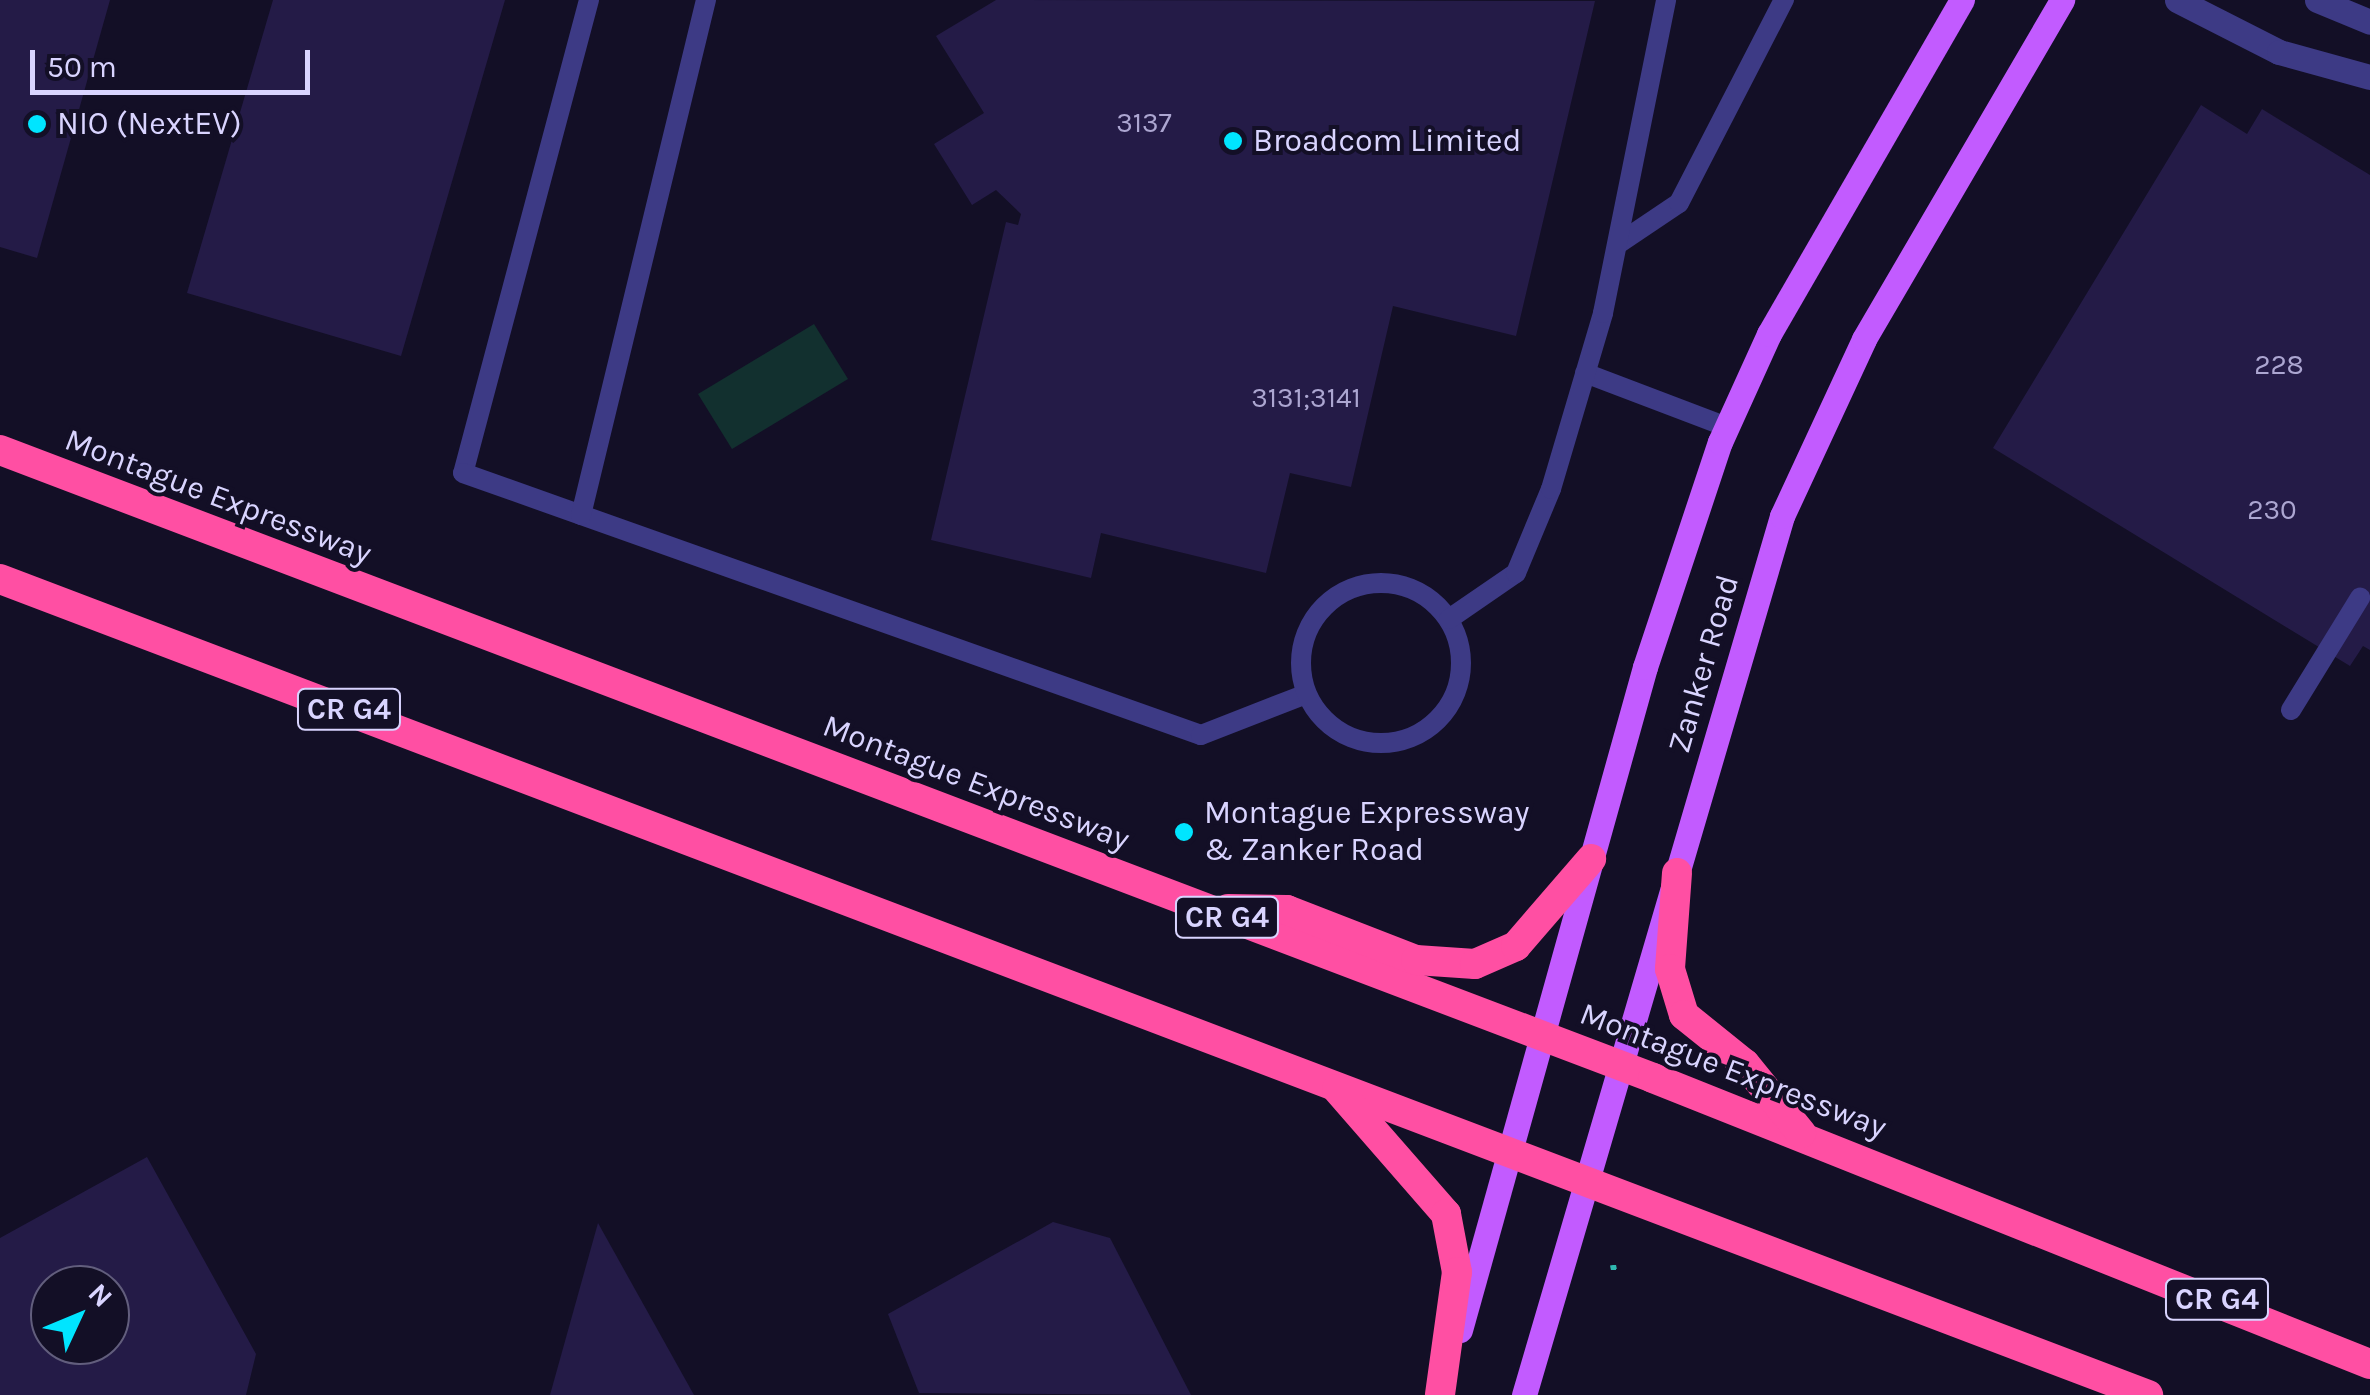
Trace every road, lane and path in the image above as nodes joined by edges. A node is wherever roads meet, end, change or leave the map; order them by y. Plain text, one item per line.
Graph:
1 (589, 0) edge
2 (706, 0) edge
3 (1666, 0) edge
4 (1784, 0) edge
5 (1962, 0) edge
6 (2062, 0) edge
7 (2177, 0) edge
8 (2317, 0) edge
9 (2370, 22) edge
10 (2370, 78) edge
11 (1618, 244) junction
12 (1585, 373) junction
13 (1727, 427) junction
14 (0, 450) edge
15 (581, 515) junction
16 (0, 579) edge
17 (2360, 598) dead end
18 (1449, 619) junction
19 (1306, 694) junction
20 (2291, 710) dead end
21 (1591, 858) junction
22 (1677, 872) junction
23 (1203, 908) junction
24 (1541, 1035) junction
25 (1621, 1065) junction
26 (1328, 1080) junction
27 (1803, 1136) junction
28 (1509, 1154) junction
29 (1584, 1184) junction
30 (1613, 1265) dead end
31 (1615, 1275) dead end
32 (2370, 1364) edge
33 (1441, 1395) edge
34 (1524, 1395) edge
35 (2148, 1395) edge

1 - 15 lane
2 - 15 lane
3 - 11 lane
4 - 11 lane
5 - 13 main road, Zanker Road
6 - 22 main road, Zanker Road
7 - 10 street
8 - 9 street
11 - 12 lane
12 - 13 lane
12 - 18 lane
13 - 21 main road, Zanker Road
14 - 23 highway, Montague Expressway / CR G4
15 - 19 lane
16 - 26 highway, CR G4
17 - 20 lane
18 - 19 lane
18 - 19 lane
21 - 23 highway
21 - 24 main road, Zanker Road
22 - 25 main road, Zanker Road
22 - 27 highway
23 - 24 highway, Montague Expressway / CR G4
24 - 25 highway, Montague Expressway / CR G4
24 - 28 main road, Zanker Road
25 - 27 highway, Montague Expressway / CR G4
25 - 29 main road, Zanker Road
26 - 28 highway, CR G4
26 - 33 highway
27 - 32 highway, Montague Expressway / CR G4
28 - 29 highway, CR G4
28 - 33 main road, Zanker Road
29 - 34 main road, Zanker Road
29 - 35 highway, CR G4
30 - 31 path

